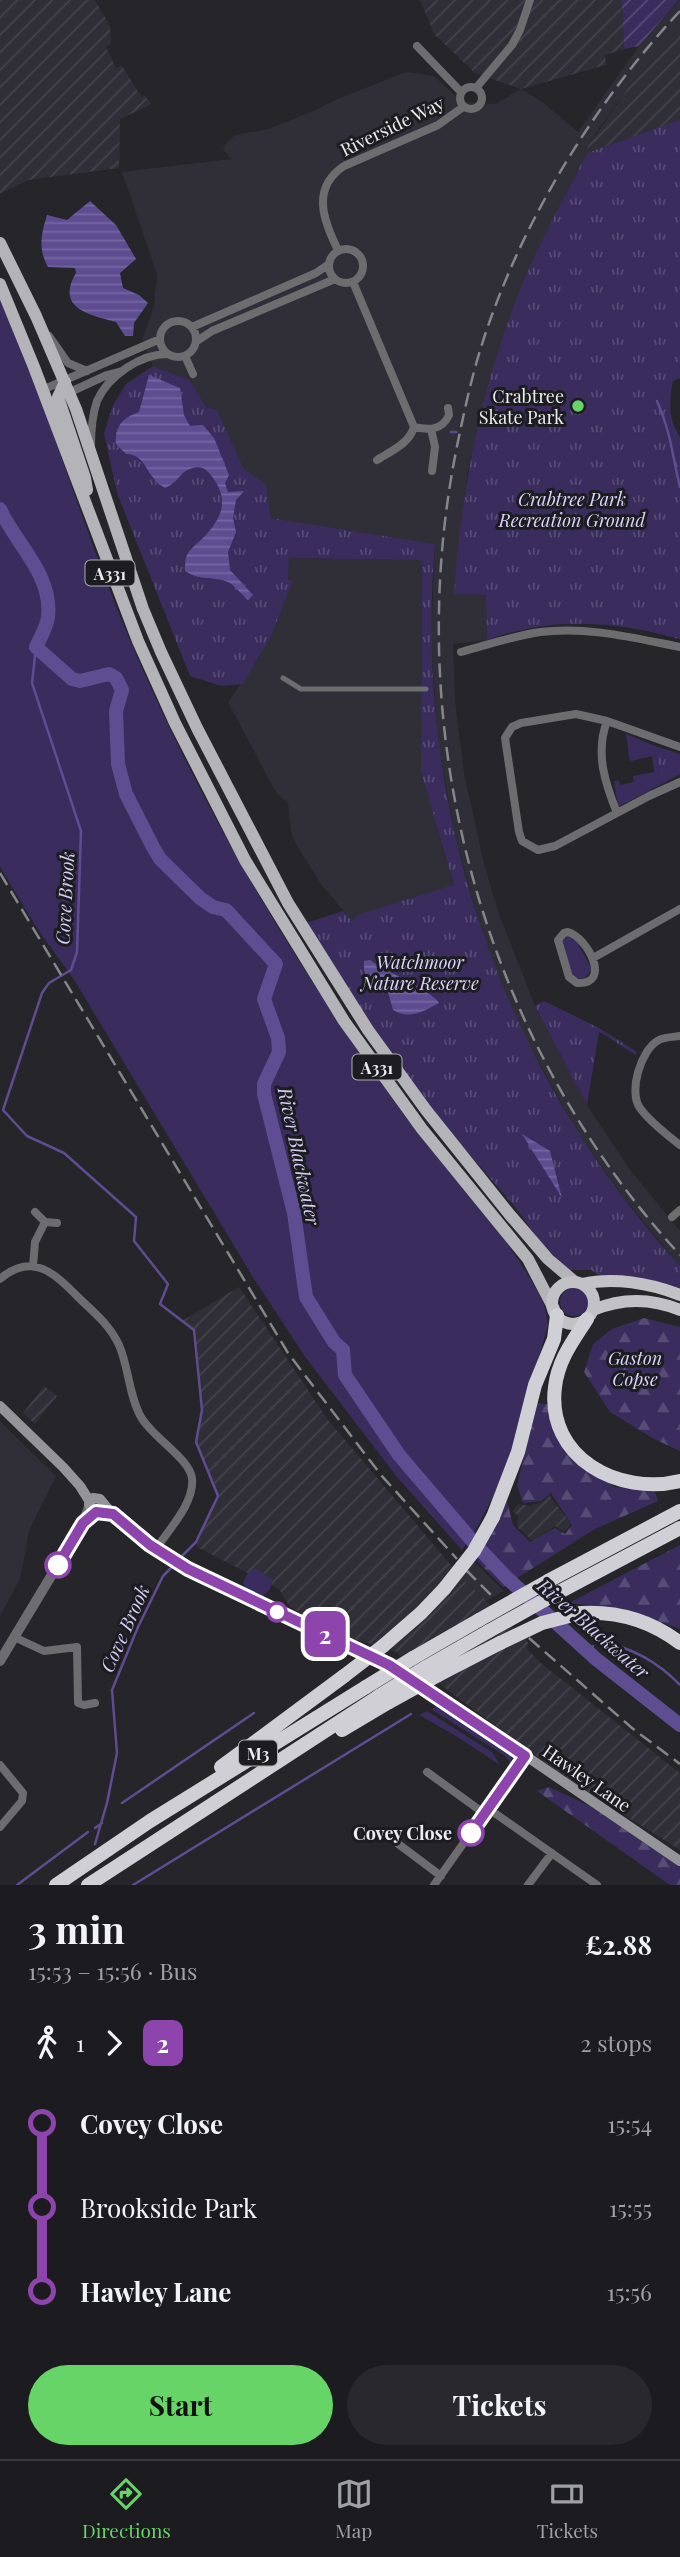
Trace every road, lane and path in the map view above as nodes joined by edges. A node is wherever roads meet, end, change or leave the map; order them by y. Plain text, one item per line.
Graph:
1 (530, 0) edge
2 (417, 46) dead end
3 (476, 88) junction
4 (461, 92) junction
5 (463, 107) junction
6 (0, 243) edge
7 (338, 250) junction
8 (329, 264) junction
9 (335, 279) junction
10 (353, 282) junction
11 (0, 284) edge
12 (36, 316) junction
13 (192, 327) junction
14 (160, 339) junction
15 (197, 341) junction
16 (168, 354) junction
17 (185, 356) junction
18 (125, 370) junction
19 (87, 371) junction
20 (193, 374) dead end
21 (56, 392) junction
22 (448, 408) dead end
23 (414, 427) junction
24 (432, 429) junction
25 (90, 448) junction
26 (377, 460) dead end
27 (432, 471) dead end
28 (680, 647) edge
29 (461, 652) dead end
30 (283, 678) dead end
31 (426, 689) dead end
32 (607, 721) junction
33 (680, 747) edge
34 (680, 782) edge
35 (617, 813) junction
36 (680, 909) edge
37 (593, 958) junction
38 (680, 1036) edge
39 (680, 1145) edge
40 (680, 1210) edge
41 (35, 1212) dead end
42 (672, 1217) dead end
43 (46, 1222) junction
44 (57, 1223) dead end
45 (33, 1266) junction
46 (0, 1279) edge
47 (578, 1283) junction
48 (680, 1295) edge
49 (680, 1310) edge
50 (555, 1312) junction
51 (590, 1314) junction
52 (0, 1406) edge
53 (680, 1481) edge
54 (96, 1505) junction
55 (680, 1511) edge
56 (680, 1528) edge
57 (156, 1549) junction
58 (484, 1626) junction
59 (14, 1637) junction
60 (680, 1643) edge
61 (0, 1661) edge
62 (432, 1671) junction
63 (94, 1703) dead end
64 (525, 1756) junction
65 (0, 1765) edge
66 (426, 1772) dead end
67 (487, 1811) junction
68 (150, 1821) junction
69 (0, 1827) edge
70 (397, 1843) dead end
71 (552, 1853) junction
72 (680, 1861) edge
73 (440, 1876) junction
74 (56, 1885) edge
75 (88, 1885) edge
76 (434, 1885) edge
77 (528, 1885) edge
78 (597, 1885) edge

1 - 3 street
2 - 4 street, Riverside Way
3 - 4 street
3 - 5 street
4 - 5 street
5 - 7 street, Riverside Way
6 - 12 main road, A331
7 - 8 street
7 - 10 street
8 - 9 street
8 - 13 street
9 - 10 street
9 - 15 street
10 - 23 street
11 - 21 main road, A331
12 - 19 street
12 - 21 main road, A331
13 - 14 street
13 - 15 street
14 - 16 street
14 - 19 street
15 - 17 street
16 - 17 street
16 - 18 street
17 - 20 street
18 - 21 street
18 - 25 street
19 - 21 street
21 - 25 main road, A331
21 - 50 main road, A331
22 - 24 street
23 - 24 street
23 - 26 street
24 - 27 street
25 - 47 main road, A331
28 - 29 street
30 - 31 street
32 - 33 street
32 - 35 street
32 - 35 street
34 - 35 street
36 - 37 street
37 - 37 street
38 - 39 street
40 - 42 street
41 - 43 street
43 - 44 street
43 - 45 street
45 - 46 street
45 - 57 street
47 - 48 highway
47 - 50 highway
47 - 51 highway
49 - 51 highway
50 - 51 highway
50 - 68 highway, M3, bridge
51 - 53 highway
52 - 54 main road, Hawley Lane
54 - 57 main road, Hawley Lane
54 - 59 street
55 - 58 highway, M3, bridge
56 - 58 highway, M3, bridge
57 - 64 main road, Hawley Lane
58 - 62 highway, M3
58 - 68 highway, M3, bridge
59 - 61 street
59 - 63 street
60 - 62 highway, M3, bridge
62 - 75 highway, M3, bridge
64 - 67 street
64 - 72 main road, Hawley Lane
65 - 69 street
66 - 67 street
67 - 71 street
67 - 73 street
68 - 74 highway, M3
70 - 73 street
71 - 77 street
71 - 78 street
73 - 76 street

